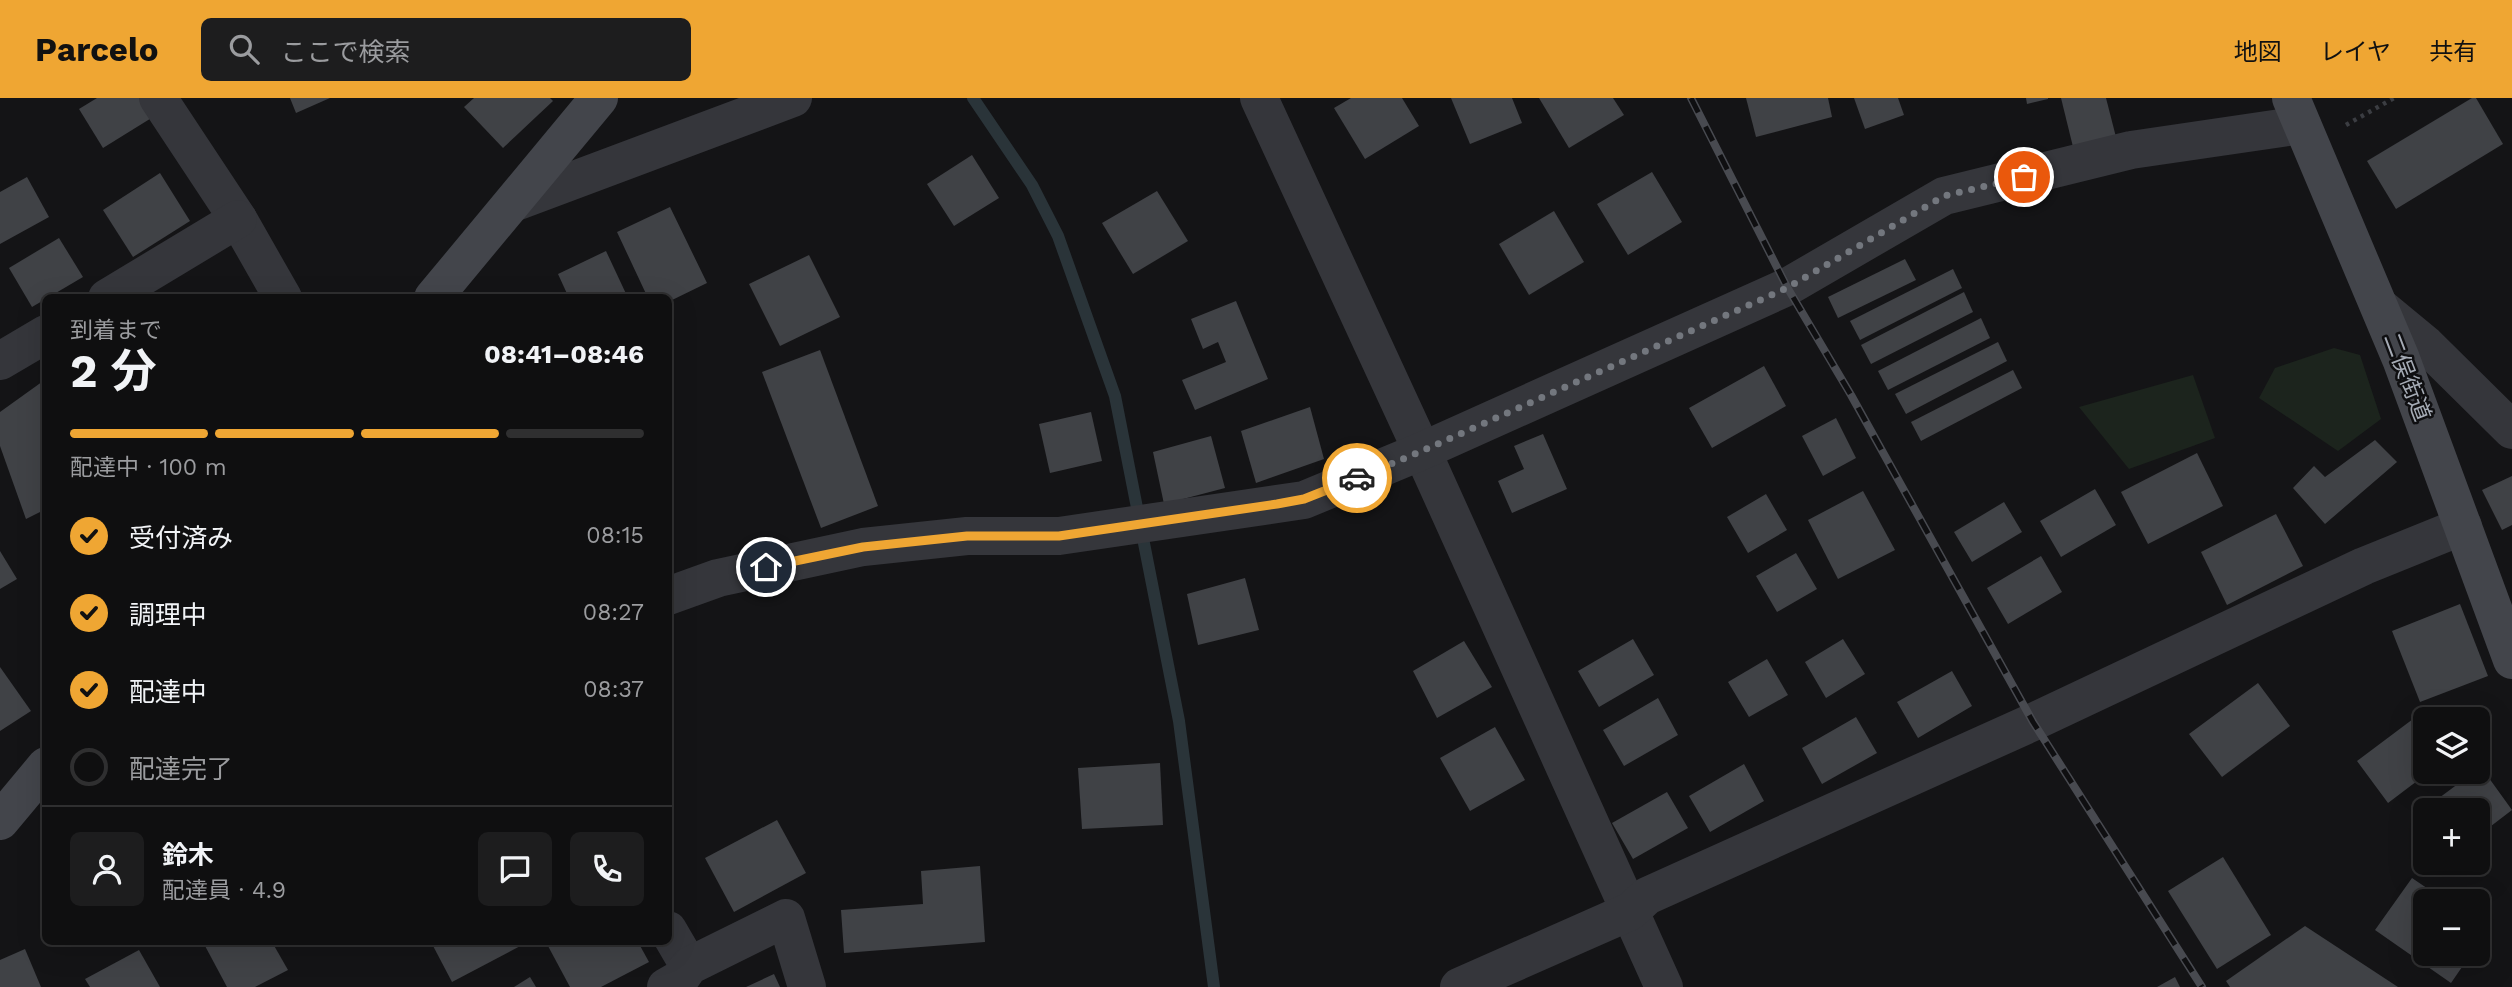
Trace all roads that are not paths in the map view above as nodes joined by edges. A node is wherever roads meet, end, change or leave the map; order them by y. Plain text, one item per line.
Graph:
1 (158, 98) edge
2 (599, 98) edge
3 (793, 98) edge
4 (1259, 98) edge
5 (2302, 123) edge
6 (513, 203) junction
7 (238, 219) junction
8 (114, 294) edge
9 (281, 294) edge
10 (436, 294) edge
11 (2380, 307) junction
12 (42, 336) edge
13 (0, 361) edge
14 (2512, 430) edge
15 (1422, 451) junction
16 (2463, 527) junction
17 (672, 595) edge
18 (2512, 660) edge
19 (42, 771) edge
20 (0, 821) edge
21 (1631, 911) junction
22 (671, 945) edge
23 (679, 980) edge
24 (807, 987) edge
25 (1459, 987) edge
26 (1664, 987) edge

1 - 7 street
2 - 6 street
3 - 6 street
4 - 15 street
5 - 11 street, 二俣街道
5 - 15 street
6 - 10 street
7 - 8 street
7 - 9 street
11 - 14 street
11 - 16 street, 二俣街道
12 - 13 street
15 - 17 street
15 - 21 street
16 - 18 street, 二俣街道
16 - 21 street
19 - 20 street
21 - 25 street
21 - 26 street
22 - 23 street
23 - 24 street

